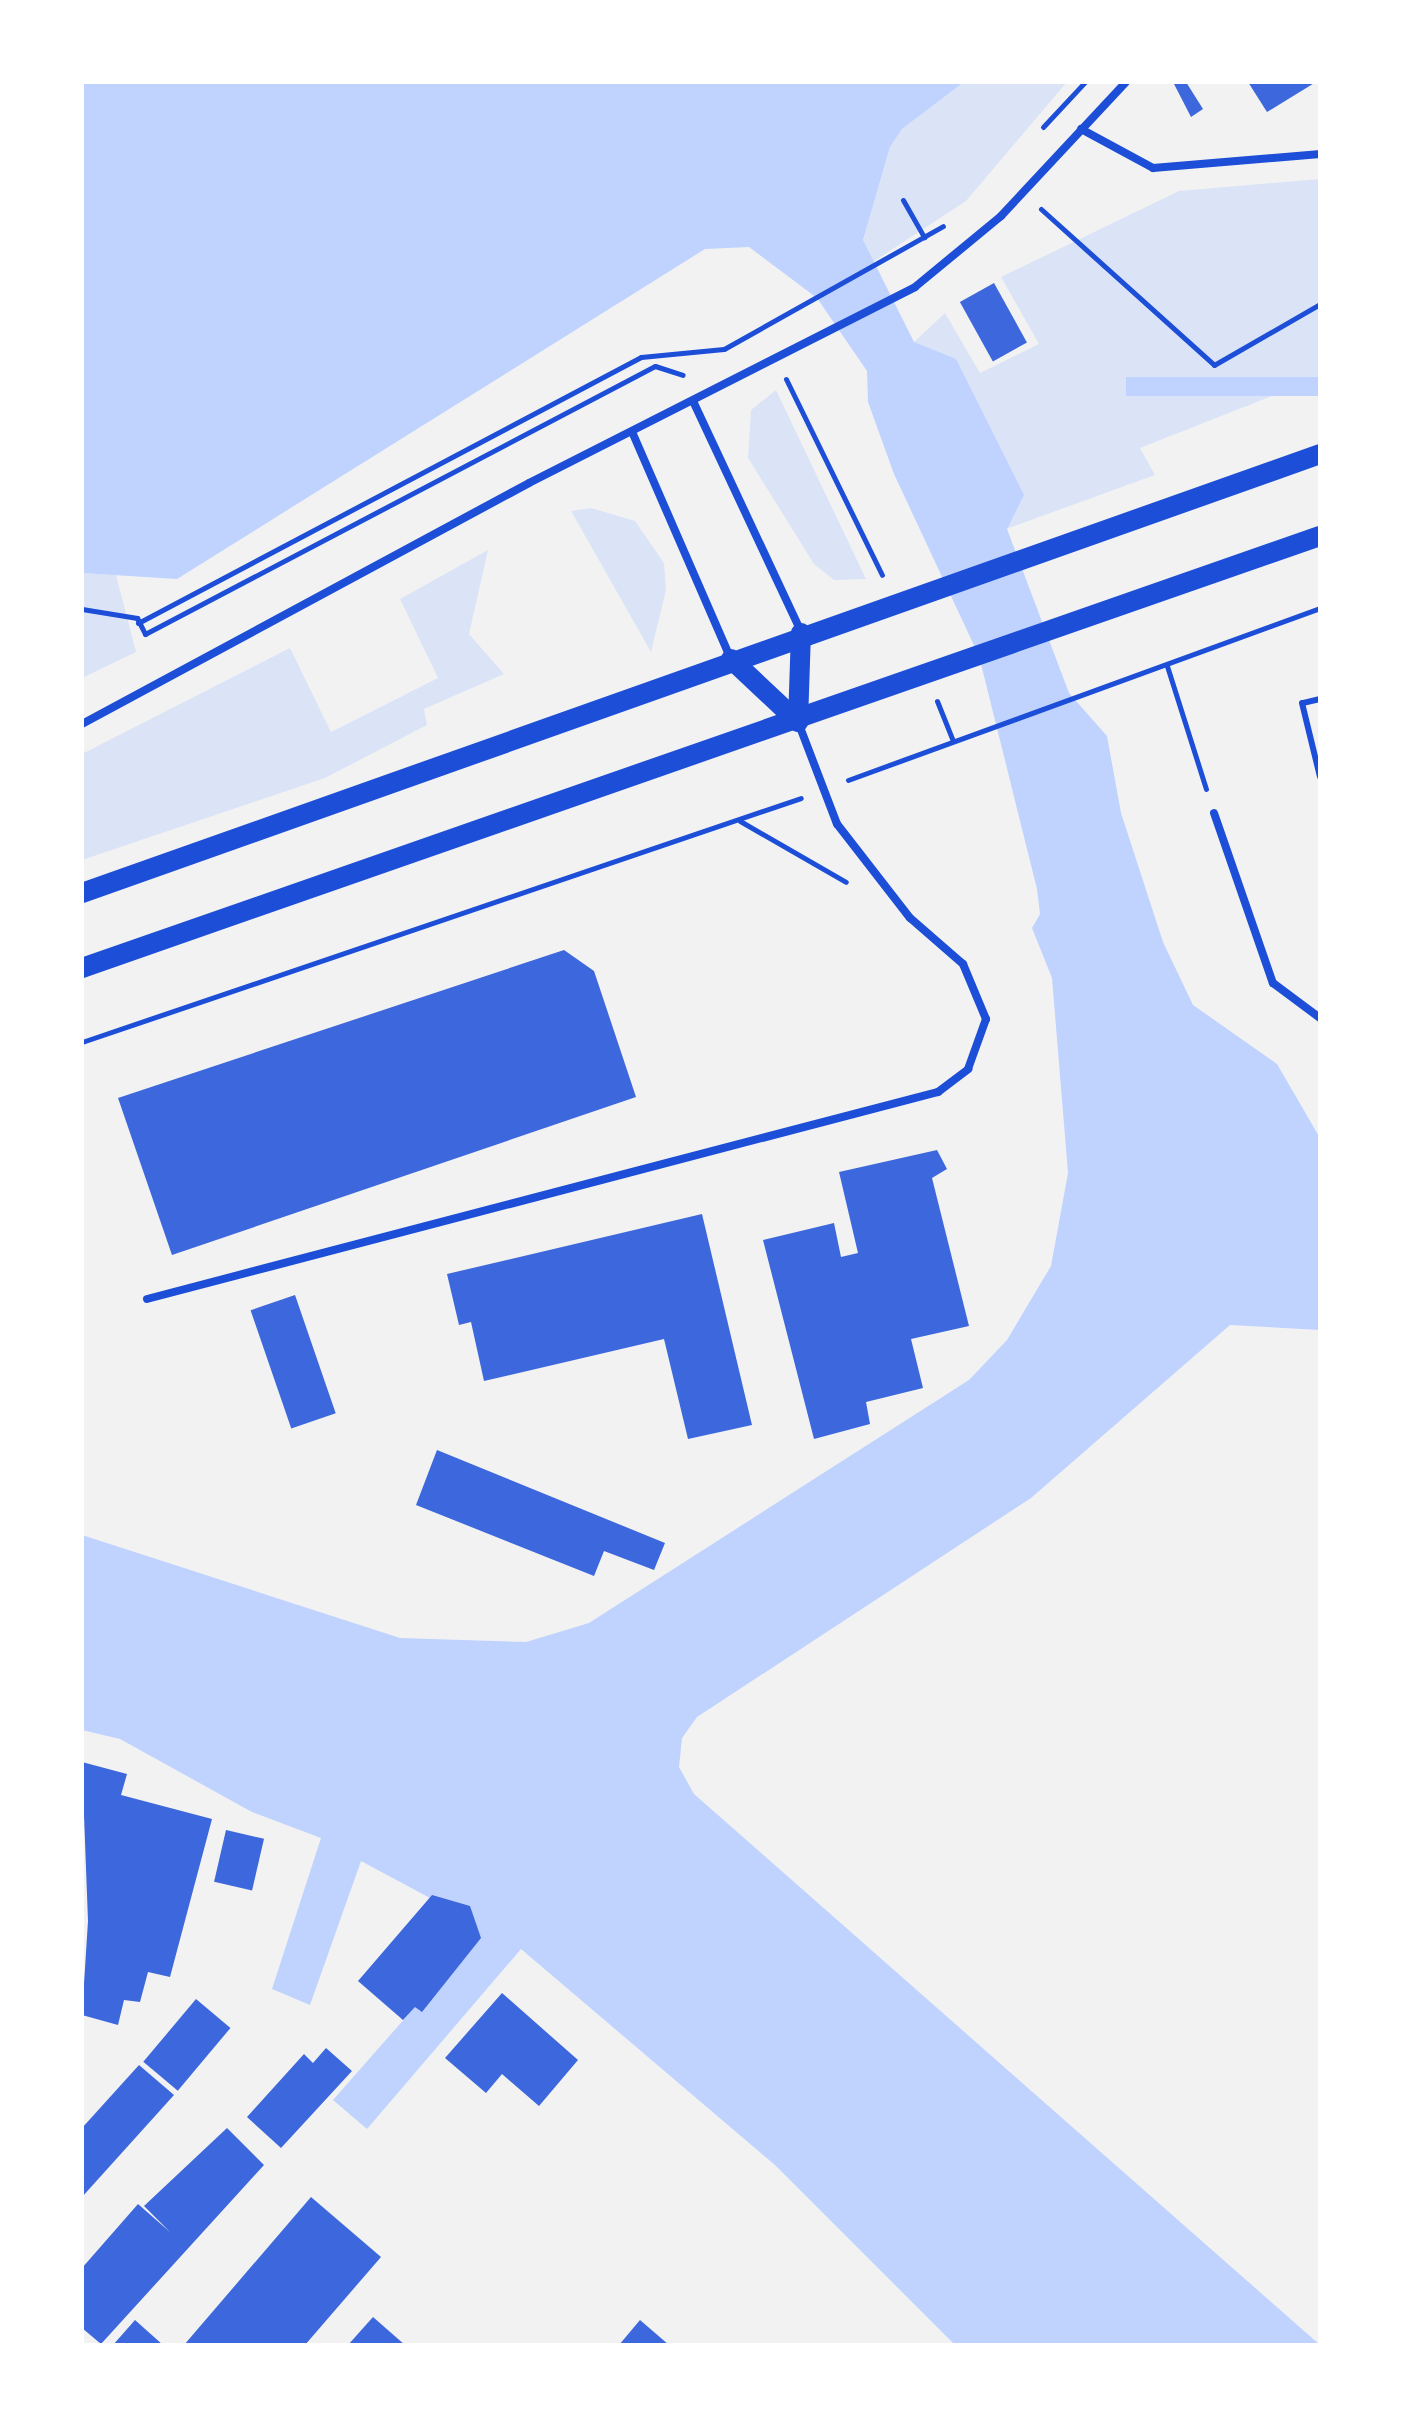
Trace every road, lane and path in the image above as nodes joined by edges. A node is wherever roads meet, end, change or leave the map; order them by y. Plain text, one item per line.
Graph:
1 (1085, 82) edge
2 (1126, 82) edge
3 (1081, 129) junction
4 (1040, 131) dead end
5 (1320, 154) edge
6 (1022, 192) junction
7 (903, 200) dead end
8 (948, 223) dead end
9 (924, 237) junction
10 (1320, 304) edge
11 (777, 361) junction
12 (723, 387) junction
13 (693, 401) junction
14 (633, 434) junction
15 (1320, 454) edge
16 (1320, 536) edge
17 (895, 602) junction
18 (1320, 608) edge
19 (82, 609) edge
20 (138, 623) junction
21 (801, 633) junction
22 (731, 659) junction
23 (1167, 666) junction
24 (926, 676) junction
25 (1320, 699) edge
26 (798, 722) junction
27 (82, 724) edge
28 (953, 741) junction
29 (1320, 777) edge
30 (821, 790) junction
31 (1214, 813) joint
32 (739, 820) junction
33 (858, 888) dead end
34 (82, 893) edge
35 (82, 968) edge
36 (1320, 1018) edge
37 (82, 1042) edge
38 (147, 1299) dead end

1 - 4 path
2 - 3 street
3 - 5 street
3 - 6 street
6 - 10 path
6 - 11 street
7 - 9 path
8 - 9 path
9 - 20 path
11 - 12 street
11 - 17 path
12 - 13 street
12 - 20 path
13 - 14 street
13 - 21 street
14 - 22 street
14 - 27 street
15 - 17 main road
16 - 24 main road
17 - 21 main road
18 - 23 path
19 - 20 path
21 - 22 main road
21 - 26 main road
22 - 26 main road
22 - 34 main road
23 - 28 path
23 - 31 path
24 - 26 main road
24 - 28 path
25 - 29 lane
26 - 30 street
26 - 35 main road
28 - 30 path
30 - 32 path
30 - 38 street
31 - 36 street
32 - 33 path
32 - 37 path

